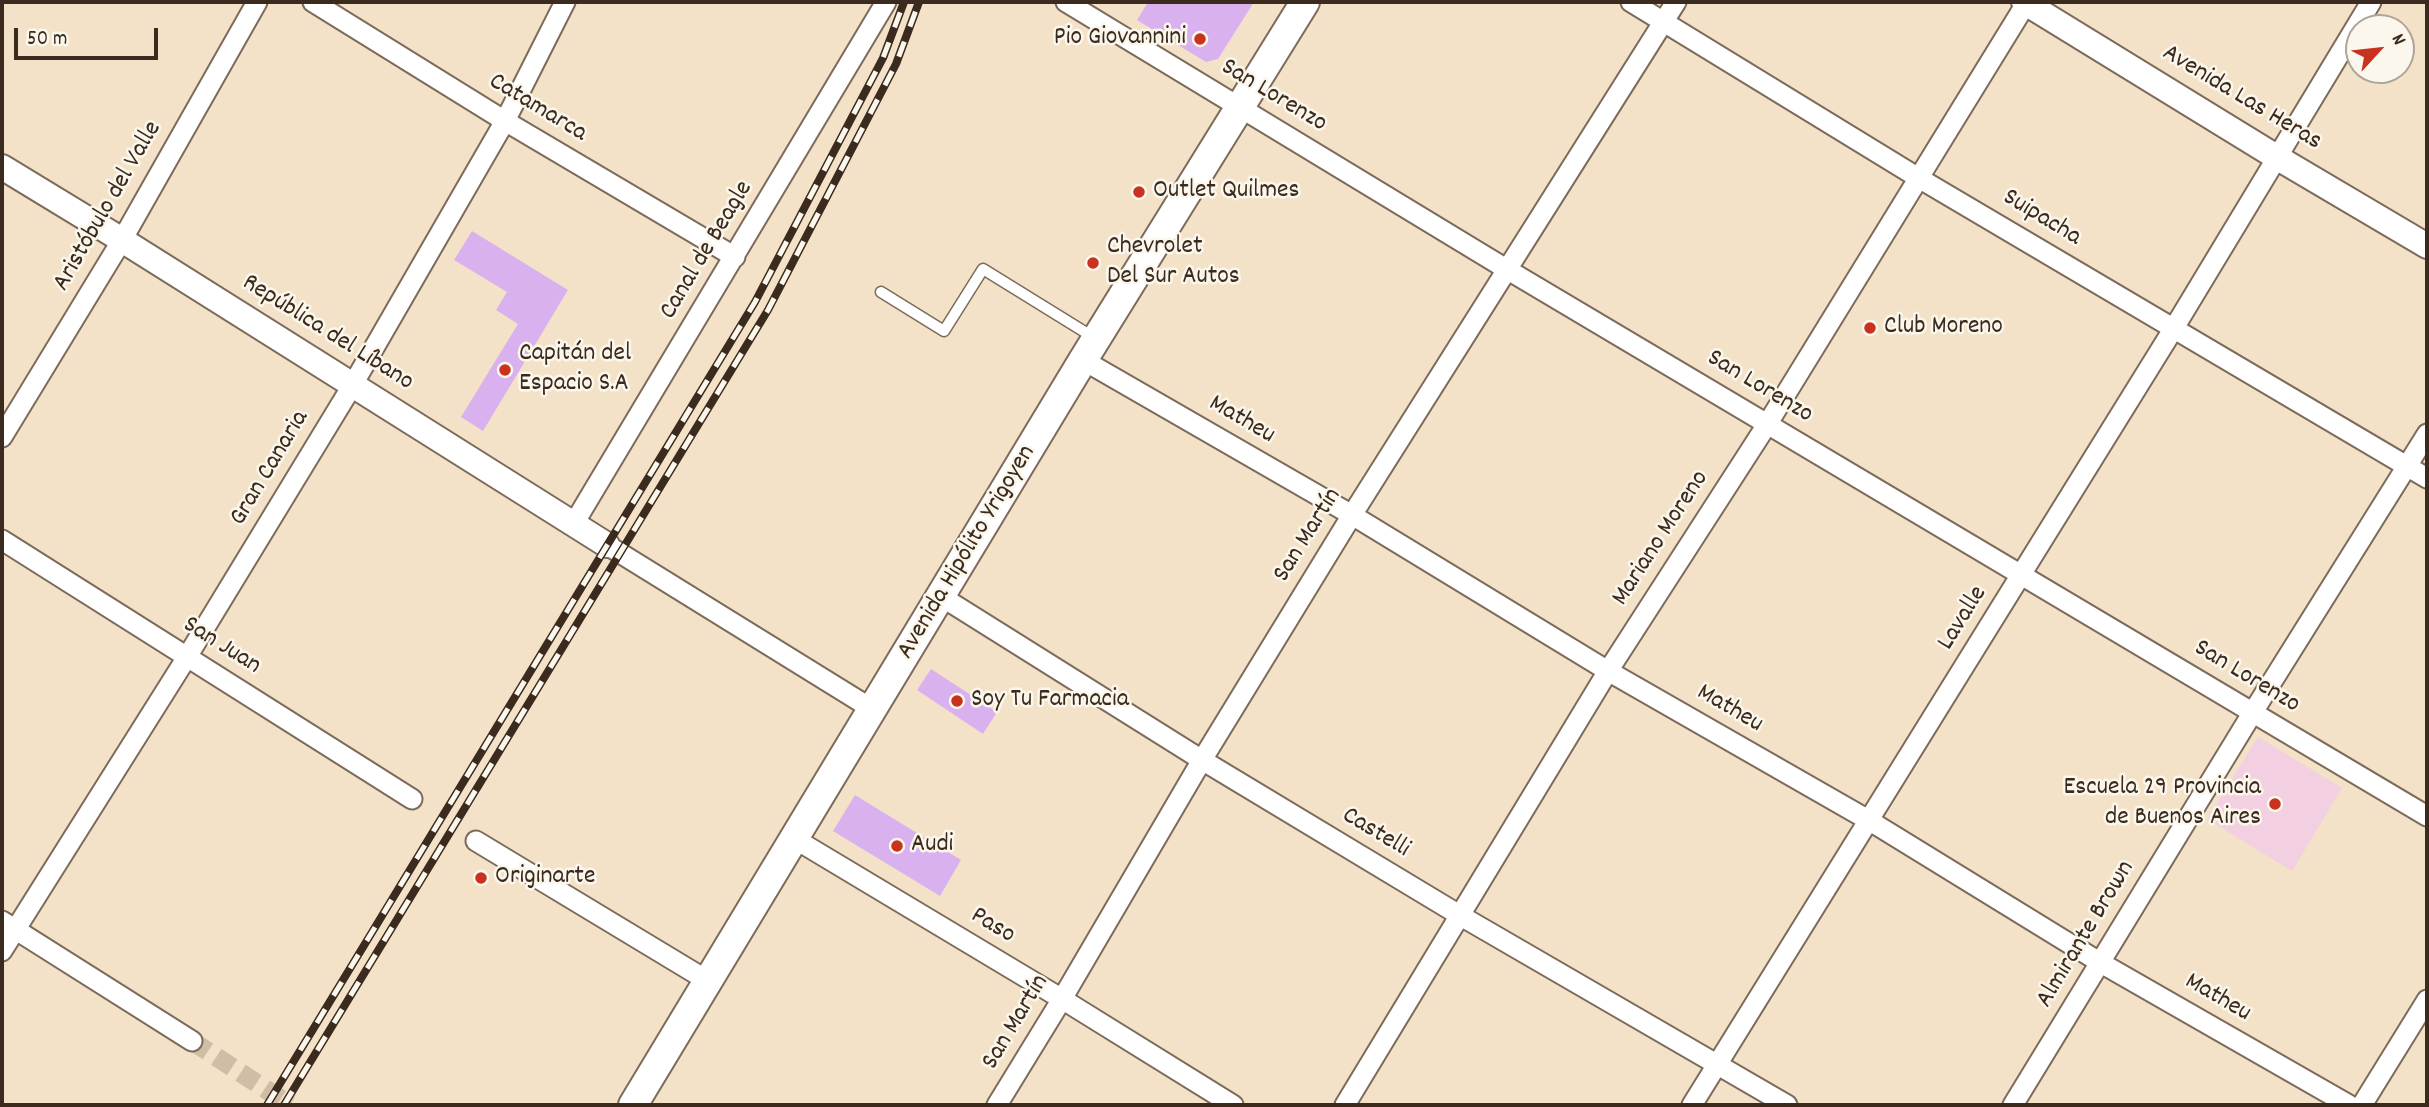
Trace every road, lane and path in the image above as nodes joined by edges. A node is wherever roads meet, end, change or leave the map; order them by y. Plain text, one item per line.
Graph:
1 (257, 2) edge
2 (313, 2) edge
3 (565, 2) edge
4 (1066, 2) edge
5 (1305, 2) edge
6 (1631, 2) edge
7 (1676, 2) edge
8 (2026, 2) edge
9 (2371, 2) edge
10 (879, 4) edge
11 (1664, 22) junction
12 (1240, 107) junction
13 (505, 121) junction
14 (2278, 158) junction
15 (2, 167) edge
16 (1917, 177) junction
17 (122, 240) junction
18 (2427, 246) edge
19 (736, 257) junction
20 (1508, 270) junction
21 (881, 292) dead end
22 (2174, 328) junction
23 (1090, 349) junction
24 (352, 386) junction
25 (1768, 423) junction
26 (2427, 434) edge
27 (2, 437) edge
28 (2407, 467) junction
29 (2427, 478) edge
30 (1352, 515) junction
31 (573, 525) junction
32 (2, 540) edge
33 (614, 550) joint
34 (2022, 575) junction
35 (942, 597) junction
36 (187, 657) junction
37 (1608, 671) junction
38 (872, 709) junction
39 (2253, 712) junction
40 (1202, 760) junction
41 (412, 799) dead end
42 (2427, 816) edge
43 (1870, 821) junction
44 (795, 839) junction
45 (476, 841) dead end
46 (1461, 916) junction
47 (8, 925) edge
48 (2, 951) edge
49 (2101, 963) junction
50 (708, 981) junction
51 (1062, 999) junction
52 (2427, 1000) edge
53 (192, 1041) tunnel mouth
54 (1718, 1064) junction
55 (637, 1104) edge
56 (997, 1105) edge
57 (1233, 1105) edge
58 (1345, 1105) edge
59 (1692, 1105) edge
60 (1787, 1105) edge
61 (2013, 1105) edge
62 (2349, 1105) edge
63 (2362, 1105) edge

1 - 17 street, Aristóbulo del Valle
2 - 13 street, Catamarca
3 - 13 street, Gran Canaria
4 - 12 street, San Lorenzo
5 - 12 main road, Avenida Hipólito Yrigoyen
6 - 11 street, Suipacha
7 - 11 street, San Martín
8 - 14 street, Avenida Las Heras
8 - 16 street, Mariano Moreno
9 - 14 street, Lavalle
10 - 19 street, Canal de Beagle
11 - 16 street, Suipacha
11 - 20 street, San Martín
12 - 20 street, San Lorenzo
12 - 23 main road, Avenida Hipólito Yrigoyen
13 - 19 street, Catamarca
13 - 24 street, Gran Canaria
14 - 18 street, Avenida Las Heras
14 - 22 street, Lavalle
15 - 17 street, República del Líbano
16 - 22 street, Suipacha
16 - 25 street, Mariano Moreno
17 - 24 street, República del Líbano
17 - 27 street, Aristóbulo del Valle
19 - 31 street, Canal de Beagle
20 - 25 street, San Lorenzo
20 - 30 street, San Martín
21 - 23 lane
22 - 28 street, Suipacha
22 - 34 street, Lavalle
23 - 30 street, Matheu
23 - 35 main road, Avenida Hipólito Yrigoyen
24 - 31 street, República del Líbano
24 - 36 street, Gran Canaria
25 - 34 street, San Lorenzo
25 - 37 street, Mariano Moreno
26 - 28 street, Almirante Brown
28 - 29 street, Suipacha
28 - 39 street, Almirante Brown
30 - 37 street, Matheu
30 - 40 street, San Martín
31 - 33 street, República del Líbano
32 - 36 street, San Juan
33 - 38 street
34 - 39 street, San Lorenzo
34 - 43 street, Lavalle
35 - 38 main road, Avenida Hipólito Yrigoyen
35 - 40 street, Castelli
36 - 41 street, San Juan
36 - 47 street, Gran Canaria
37 - 43 street, Matheu
37 - 46 street, Mariano Moreno
38 - 44 main road, Avenida Hipólito Yrigoyen
39 - 42 street, San Lorenzo
39 - 49 street, Almirante Brown
40 - 46 street, Castelli
40 - 51 street, San Martín
43 - 49 street, Matheu
43 - 54 street, Lavalle
44 - 50 main road, Avenida Hipólito Yrigoyen
44 - 51 street, Paso
45 - 50 street
46 - 54 street, Castelli
46 - 58 street, Mariano Moreno
47 - 48 street, Gran Canaria
47 - 53 street
49 - 61 street, Almirante Brown
49 - 62 street, Matheu
50 - 55 main road, Avenida Hipólito Yrigoyen
51 - 56 street, San Martín
51 - 57 street, Paso
52 - 63 street
54 - 59 street, Lavalle
54 - 60 street, Castelli

